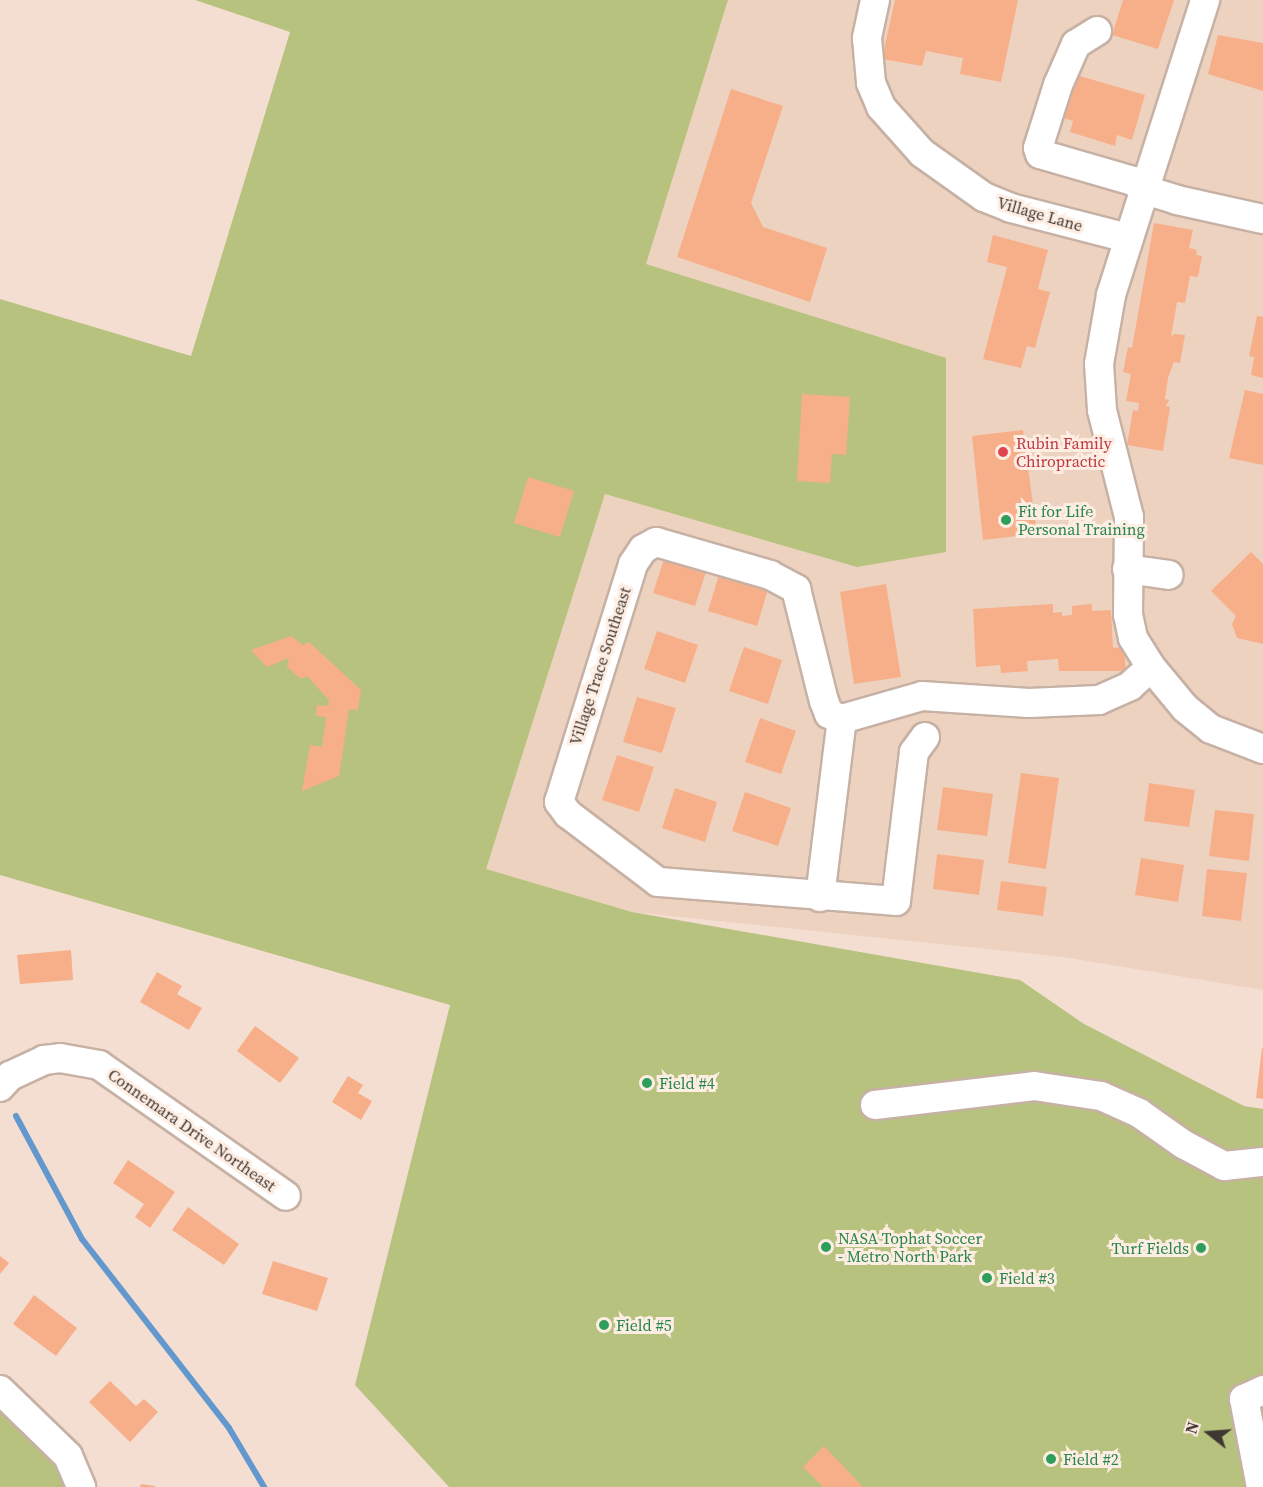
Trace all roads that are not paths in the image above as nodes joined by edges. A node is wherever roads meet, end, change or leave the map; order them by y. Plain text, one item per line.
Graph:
1 (875, 0) edge
2 (1205, 0) edge
3 (1097, 32) dead end
4 (1145, 190) junction
5 (1263, 219) edge
6 (1128, 238) junction
7 (1127, 570) junction
8 (1169, 574) dead end
9 (1152, 668) junction
10 (842, 719) junction
11 (925, 737) dead end
12 (1263, 748) edge
13 (820, 897) junction
14 (0, 1087) edge
15 (875, 1105) dead end
16 (1263, 1162) edge
17 (286, 1196) dead end
18 (0, 1390) edge
19 (1263, 1390) edge
20 (81, 1487) edge
21 (1261, 1487) edge

1 - 6 street, Village Lane
2 - 4 street
3 - 4 street
4 - 5 street
4 - 6 street
6 - 7 street
7 - 8 street
7 - 9 street
9 - 10 street
9 - 12 street
10 - 13 street
10 - 13 street, Village Trace Southeast
11 - 13 street, Village Trace Southeast
14 - 17 street, Connemara Drive Northeast
15 - 16 street
18 - 20 street
19 - 21 street

